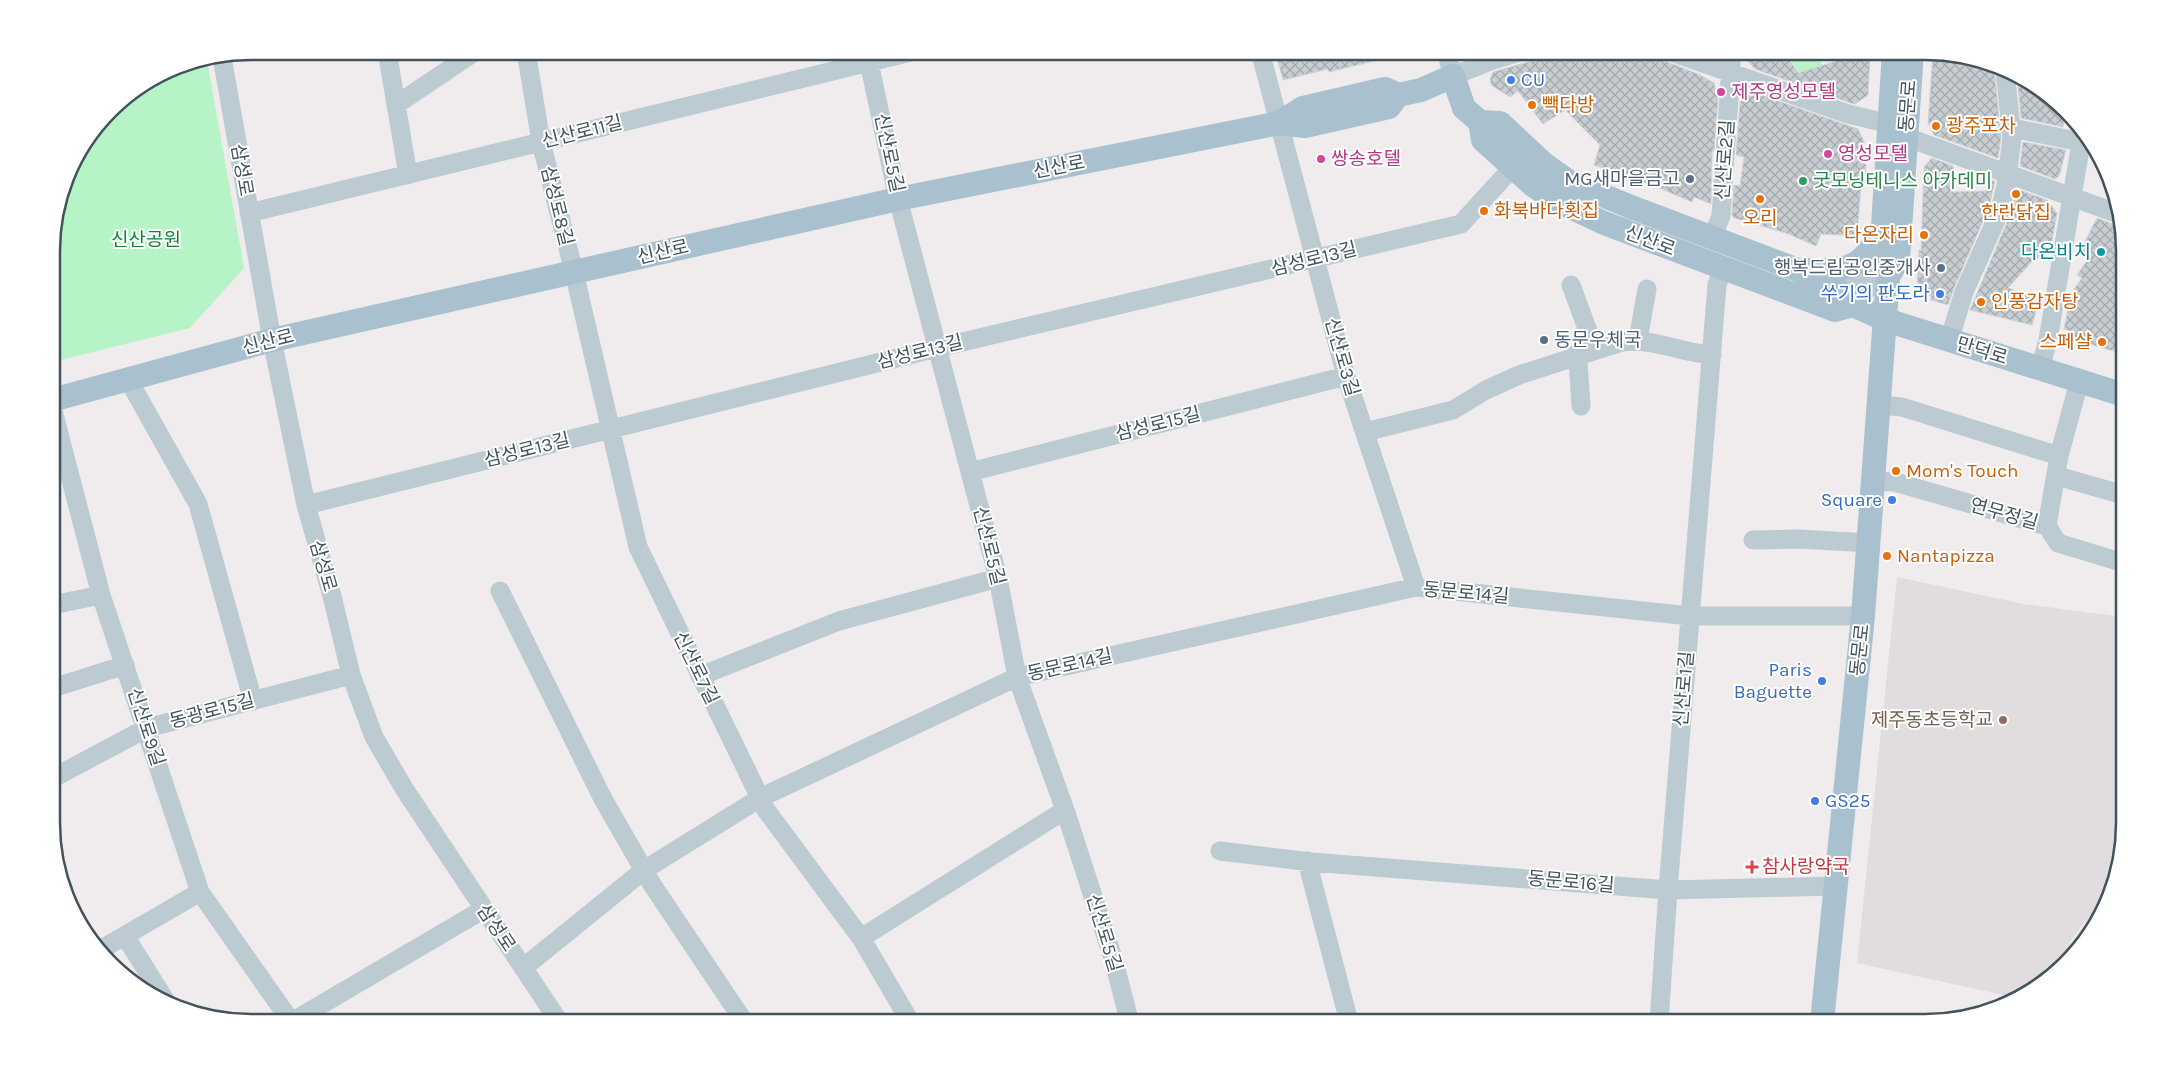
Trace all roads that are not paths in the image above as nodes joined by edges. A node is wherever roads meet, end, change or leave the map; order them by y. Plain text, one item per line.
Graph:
1 (388, 60) edge
2 (463, 60) edge
3 (527, 60) edge
4 (877, 60) edge
5 (1262, 60) edge
6 (1449, 60) edge
7 (1493, 60) edge
8 (1696, 60) edge
9 (1732, 60) edge
10 (1894, 60) edge
11 (1910, 60) edge
12 (869, 62) junction
13 (223, 63) edge
14 (1731, 72) junction
15 (1453, 76) junction
16 (2006, 78) edge
17 (396, 105) junction
18 (1480, 122) junction
19 (1279, 123) junction
20 (2012, 128) junction
21 (1898, 131) junction
22 (2079, 137) edge
23 (541, 142) junction
24 (2083, 143) edge
25 (1513, 167) junction
26 (408, 175) junction
27 (2007, 175) junction
28 (2072, 198) junction
29 (898, 199) junction
30 (2111, 211) edge
31 (249, 213) junction
32 (1883, 230) junction
33 (1712, 238) junction
34 (1316, 259) junction
35 (1723, 268) junction
36 (1798, 270) junction
37 (574, 272) junction
38 (1880, 273) junction
39 (1571, 285) dead end
40 (1647, 289) dead end
41 (1853, 305) junction
42 (1886, 320) junction
43 (272, 340) junction
44 (1638, 340) junction
45 (1949, 341) junction
46 (937, 348) junction
47 (1595, 350) junction
48 (1576, 355) junction
49 (1712, 355) junction
50 (2040, 370) junction
51 (1346, 376) junction
52 (128, 380) junction
53 (2079, 382) junction
54 (2116, 394) edge
55 (60, 398) edge
56 (1880, 405) junction
57 (1582, 406) dead end
58 (610, 429) junction
59 (1365, 432) junction
60 (60, 438) edge
61 (2060, 456) junction
62 (970, 472) junction
63 (2057, 476) junction
64 (1874, 481) junction
65 (2116, 494) edge
66 (306, 504) junction
67 (2047, 526) junction
68 (1753, 540) dead end
69 (1870, 543) junction
70 (2116, 561) edge
71 (998, 578) junction
72 (1416, 587) junction
73 (500, 590) dead end
74 (101, 595) junction
75 (60, 603) edge
76 (1690, 616) junction
77 (1863, 616) junction
78 (125, 665) junction
79 (351, 675) junction
80 (700, 676) junction
81 (1017, 677) junction
82 (60, 686) edge
83 (253, 701) junction
84 (147, 728) junction
85 (60, 774) edge
86 (760, 798) junction
87 (1065, 810) junction
88 (1220, 851) dead end
89 (1307, 861) junction
90 (644, 870) junction
91 (1836, 886) junction
92 (1668, 890) junction
93 (200, 892) junction
94 (484, 909) junction
95 (125, 936) junction
96 (860, 938) junction
97 (105, 947) edge
98 (523, 968) junction
99 (159, 990) edge
100 (285, 1014) edge
101 (305, 1014) edge
102 (554, 1014) edge
103 (740, 1014) edge
104 (906, 1014) edge
105 (1128, 1014) edge
106 (1348, 1014) edge
107 (1660, 1014) edge
108 (1823, 1014) edge

1 - 17 street
2 - 17 street
3 - 23 street, 삼성로8길
4 - 12 street, 신산로11길
5 - 19 street, 신산로3길
6 - 15 street
7 - 15 street
8 - 14 street
9 - 14 street, 신산로2길
10 - 21 main road, 동문로
11 - 21 main road, 동문로
12 - 23 street, 신산로11길
12 - 29 street, 신산로5길
13 - 31 street, 삼성로
14 - 21 street
14 - 33 street, 신산로2길
15 - 18 main road, 신산로
15 - 19 main road, 신산로
16 - 20 street
17 - 26 street
18 - 25 main road, 신산로
18 - 33 main road, 신산로
19 - 29 main road, 신산로
19 - 34 street, 신산로3길
20 - 22 street
20 - 27 street
21 - 27 street
21 - 32 main road, 동문로
21 - 38 main road, 동문로
23 - 26 street, 신산로11길
23 - 37 street, 삼성로8길
24 - 28 street
25 - 34 street, 삼성로13길
25 - 35 main road, 신산로
26 - 31 street, 신산로11길
27 - 28 street
27 - 45 street
28 - 30 street
28 - 50 street
29 - 37 main road, 신산로
29 - 46 street, 신산로5길
31 - 43 street, 삼성로
32 - 36 main road
32 - 38 main road, 동문로
33 - 36 main road, 신산로
34 - 46 street, 삼성로13길
34 - 51 street, 신산로3길
35 - 41 main road, 신산로
35 - 49 street, 신산로1길
36 - 41 main road, 신산로
37 - 43 main road, 신산로
37 - 58 street, 신산로7길
38 - 42 main road, 동문로
39 - 47 street
40 - 44 street
41 - 42 main road, 신산로
42 - 45 main road, 만덕로
42 - 56 main road, 동문로
43 - 52 main road, 신산로
43 - 66 street, 삼성로
44 - 47 street
44 - 49 street
45 - 50 main road, 만덕로
46 - 58 street, 삼성로13길
46 - 62 street, 신산로5길
47 - 48 street
48 - 57 street
48 - 59 street
49 - 76 street, 신산로1길
50 - 53 main road, 만덕로
51 - 59 street, 신산로3길
51 - 62 street, 삼성로15길
52 - 55 main road, 신산로
52 - 83 street
53 - 54 main road, 만덕로
53 - 61 street
56 - 61 street
56 - 64 main road, 동문로
58 - 66 street, 삼성로13길
58 - 80 street, 신산로7길
59 - 72 street, 신산로3길
60 - 74 street, 신산로9길
61 - 63 street
62 - 71 street, 신산로5길
63 - 65 street
63 - 67 street
64 - 67 street, 연무정길
64 - 69 main road, 동문로
66 - 79 street, 삼성로
67 - 70 street, 연무정길
68 - 69 street
69 - 77 main road, 동문로
71 - 80 street
71 - 81 street, 신산로5길
72 - 76 street, 동문로14길
72 - 81 street, 동문로14길
73 - 90 street
74 - 75 street
74 - 78 street, 신산로9길
76 - 77 street, 동문로14길
76 - 92 street, 신산로1길
77 - 91 main road, 동문로
78 - 82 street
78 - 84 street, 신산로9길
79 - 83 street, 동광로15길
79 - 94 street, 삼성로
80 - 86 street, 신산로7길
81 - 86 street, 동문로14길
81 - 87 street, 신산로5길
83 - 84 street, 동광로15길
84 - 85 street, 동광로15길
84 - 93 street, 신산로9길
86 - 90 street, 동문로14길
86 - 96 street, 신산로7길
87 - 96 street
87 - 105 street, 신산로5길
88 - 89 street, 동문로16길
89 - 92 street, 동문로16길
89 - 106 street
90 - 98 street, 동문로14길
90 - 103 street
91 - 92 street, 동문로16길
91 - 108 main road, 동문로
92 - 107 street, 신산로1길
93 - 95 street
93 - 100 street, 신산로9길
94 - 98 street, 삼성로
94 - 101 street
95 - 97 street
95 - 99 street
96 - 104 street, 신산로7길
98 - 102 street, 삼성로

